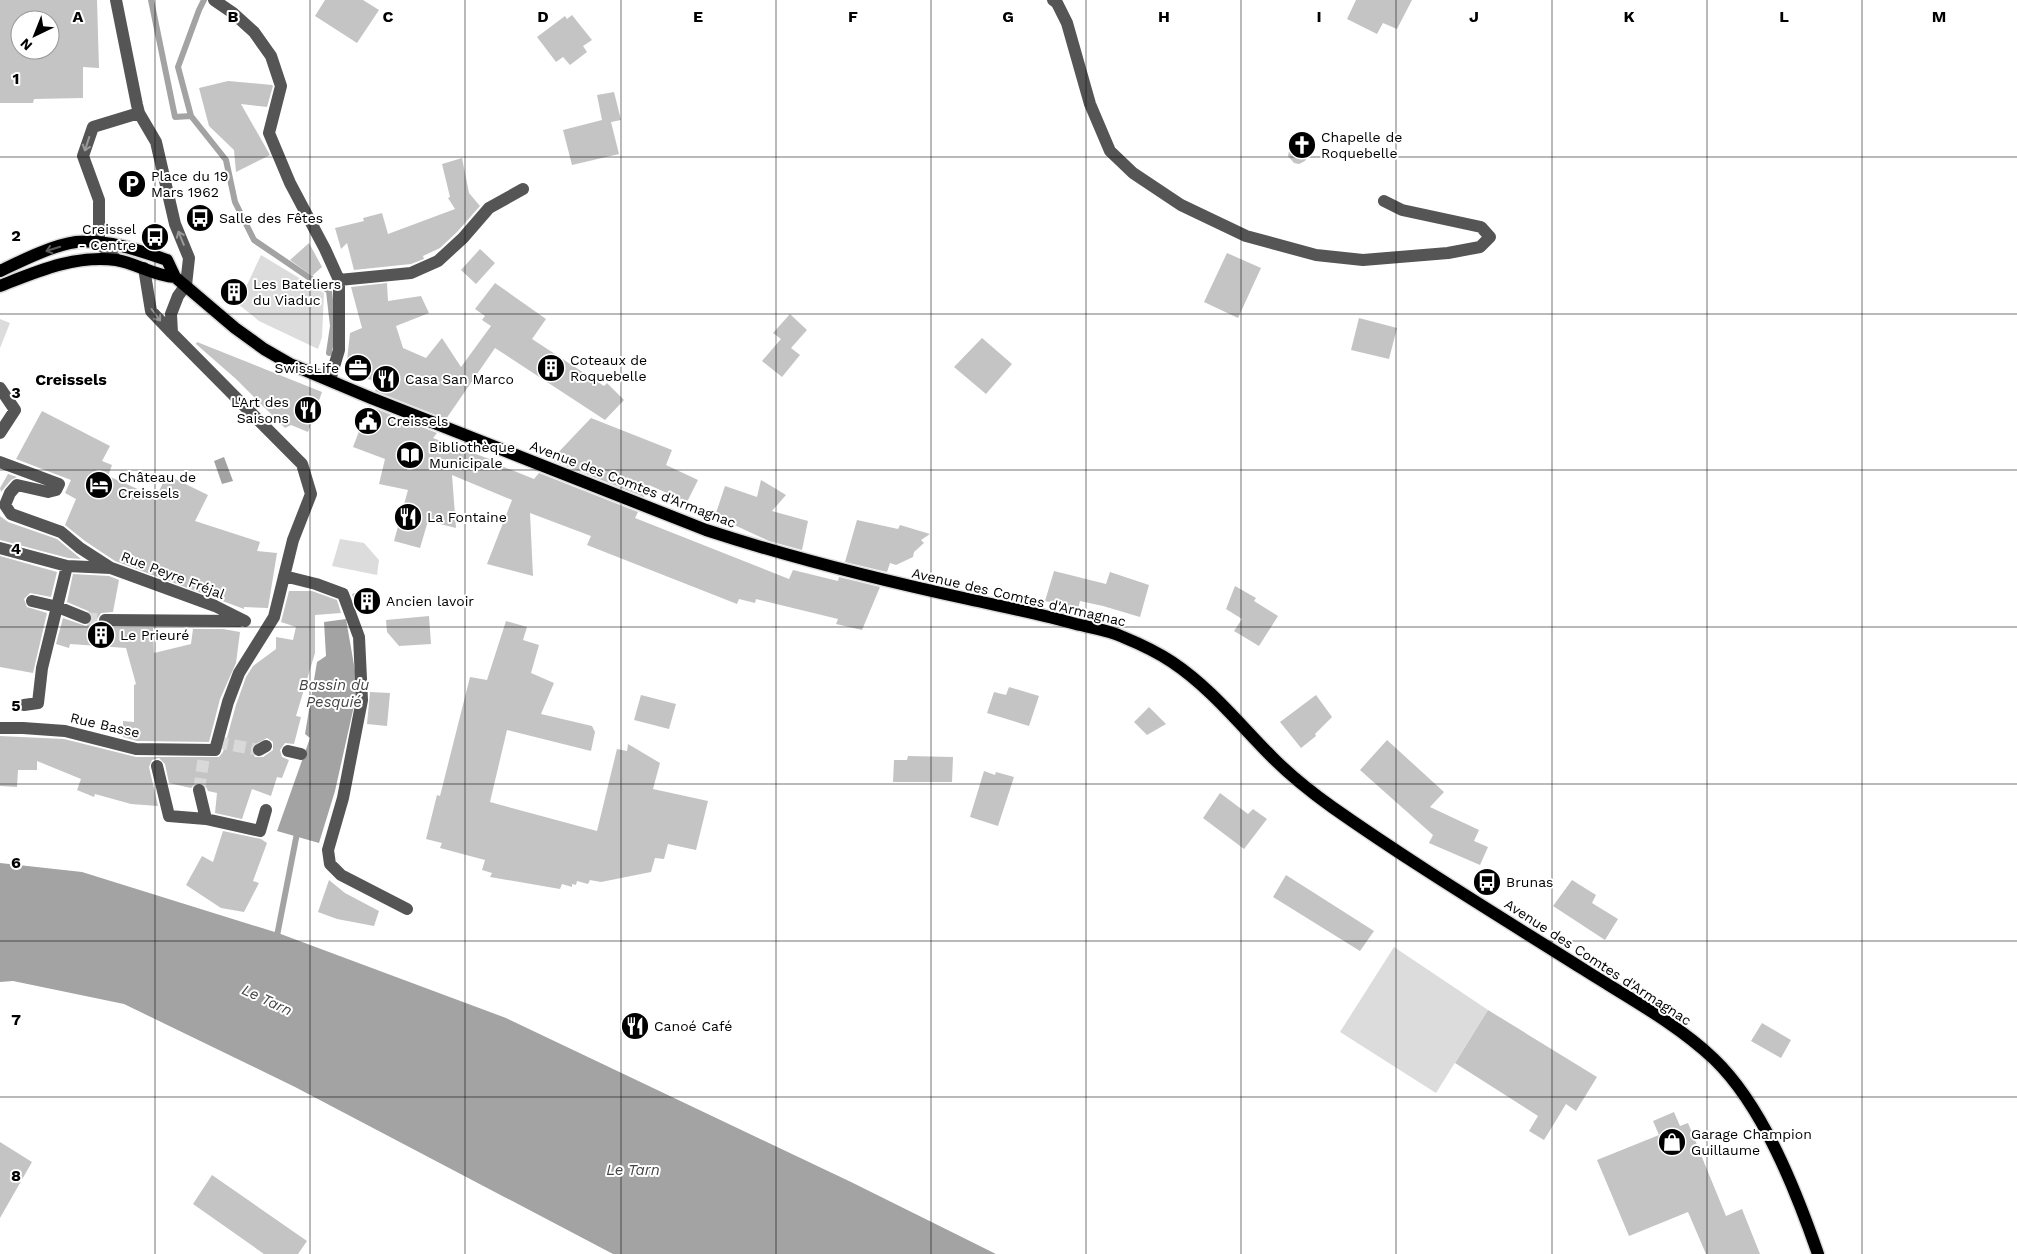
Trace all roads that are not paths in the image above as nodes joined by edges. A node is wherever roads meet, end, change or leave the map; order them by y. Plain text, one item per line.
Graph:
1 (116, 0) edge
2 (1053, 0) edge
3 (218, 3) edge
4 (140, 113) junction
5 (523, 189) dead end
6 (1384, 201) dead end
7 (99, 243) junction
8 (117, 260) junction
9 (144, 268) junction
10 (0, 271) edge
11 (175, 277) junction
12 (339, 280) junction
13 (186, 285) junction
14 (0, 286) edge
15 (172, 333) junction
16 (330, 380) junction
17 (2, 391) edge
18 (0, 433) edge
19 (1, 463) edge
20 (0, 548) edge
21 (67, 566) junction
22 (111, 568) junction
23 (284, 576) junction
24 (32, 601) dead end
25 (58, 607) junction
26 (85, 618) tunnel mouth
27 (105, 620) tunnel mouth
28 (24, 705) dead end
29 (0, 728) edge
30 (288, 751) dead end
31 (302, 754) dead end
32 (155, 756) junction
33 (199, 790) tunnel mouth
34 (266, 810) dead end
35 (206, 819) junction
36 (407, 909) dead end
37 (1818, 1254) edge

1 - 4 street
2 - 6 street
3 - 12 street
4 -> 7 street
13 -> 4 street
5 - 12 street
7 - 8 street
7 -> 10 main road, Avenue des Comtes d'Armagnac
7 - 11 main road, Avenue des Comtes d'Armagnac
8 - 9 main road, Avenue des Comtes d'Armagnac
8 - 14 main road, Avenue des Comtes d'Armagnac
9 - 11 main road, Avenue des Comtes d'Armagnac
9 -> 15 street
11 - 13 main road, Avenue des Comtes d'Armagnac
12 - 16 street
13 - 15 street
13 - 16 main road, Avenue des Comtes d'Armagnac
15 - 23 street
16 - 37 main road, Avenue des Comtes d'Armagnac
17 - 18 street
19 - 22 street
20 - 21 street, Rue Peyre Fréjal
21 - 22 street, Rue Peyre Fréjal
21 - 25 street
22 - 27 street, Rue Peyre Fréjal
23 - 32 street, Rue Basse
23 - 36 street
24 - 25 street
25 - 26 street
25 - 28 street
29 - 32 street, Rue Basse
30 - 31 street
32 - 35 street
33 - 35 street
34 - 35 street

